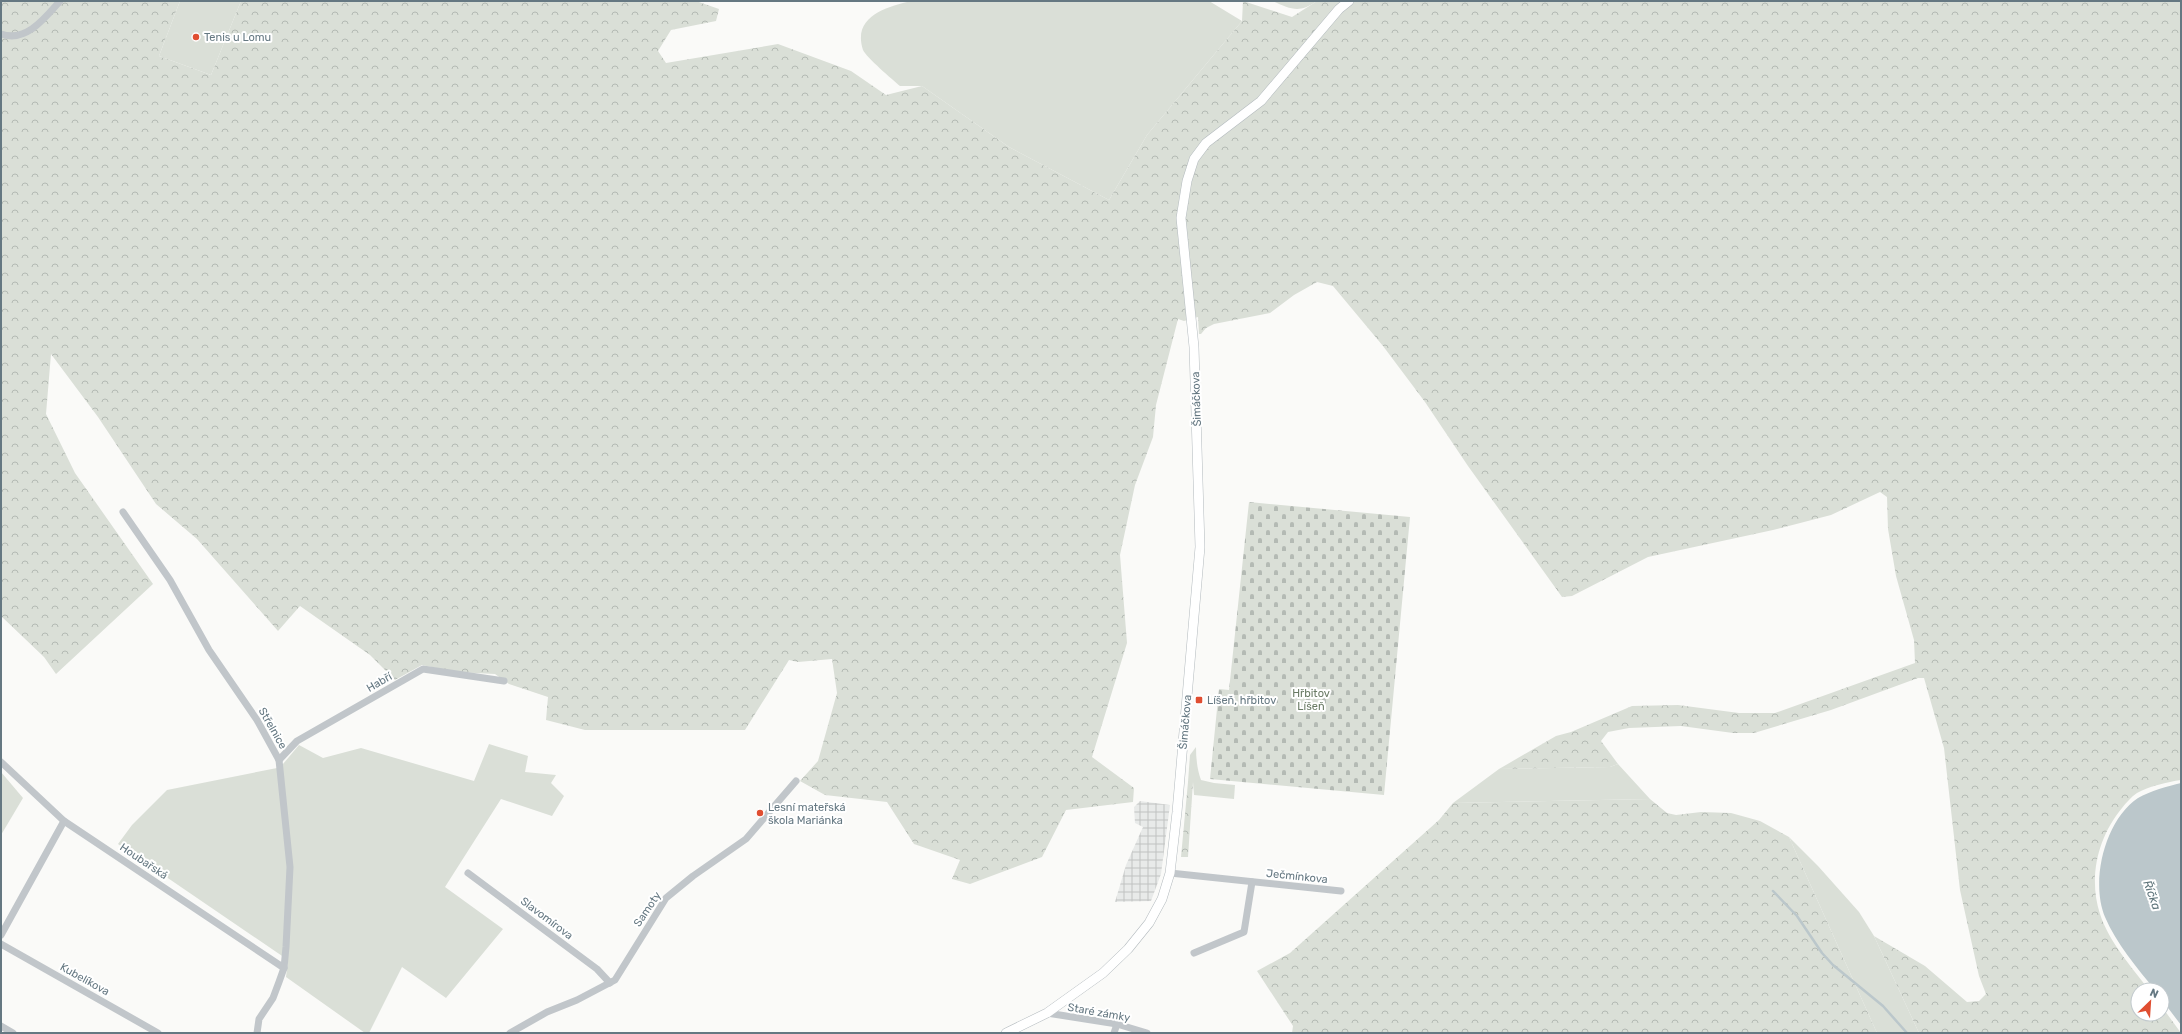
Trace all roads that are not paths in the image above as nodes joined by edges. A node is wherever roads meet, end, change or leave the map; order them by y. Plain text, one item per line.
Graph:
1 (60, 1) edge
2 (1349, 1) edge
3 (1, 34) edge
4 (123, 512) dead end
5 (504, 681) dead end
6 (279, 760) junction
7 (1, 762) edge
8 (796, 781) dead end
9 (64, 821) junction
10 (468, 873) dead end
11 (1170, 873) junction
12 (1252, 882) junction
13 (1341, 891) dead end
14 (1, 935) edge
15 (1, 944) edge
16 (1194, 952) dead end
17 (284, 968) junction
18 (610, 983) junction
19 (1047, 1013) junction
20 (1117, 1024) junction
21 (1, 1026) edge
22 (13, 1033) edge
23 (158, 1033) edge
24 (257, 1033) edge
25 (510, 1033) edge
26 (1006, 1033) edge
27 (1114, 1033) edge
28 (1147, 1033) edge

1 - 3 street
2 - 11 street, Šimáčkova
4 - 6 street, Střelnice
5 - 6 street, Habří
6 - 17 street, Střelnice
7 - 9 street, Houbařská
8 - 18 street, Samoty
9 - 14 street
9 - 17 street, Houbařská
10 - 18 street, Slavomírova
11 - 12 street, Ječmínkova
11 - 19 street, Šimáčkova
12 - 13 street, Ječmínkova
12 - 16 street, Ječmínkova
15 - 23 street, Kubelíkova
17 - 24 street, Střelnice
18 - 25 street, Samoty
19 - 20 street, Staré zámky
19 - 26 street, Šimáčkova
20 - 27 street
20 - 28 street, Staré zámky
21 - 22 street

